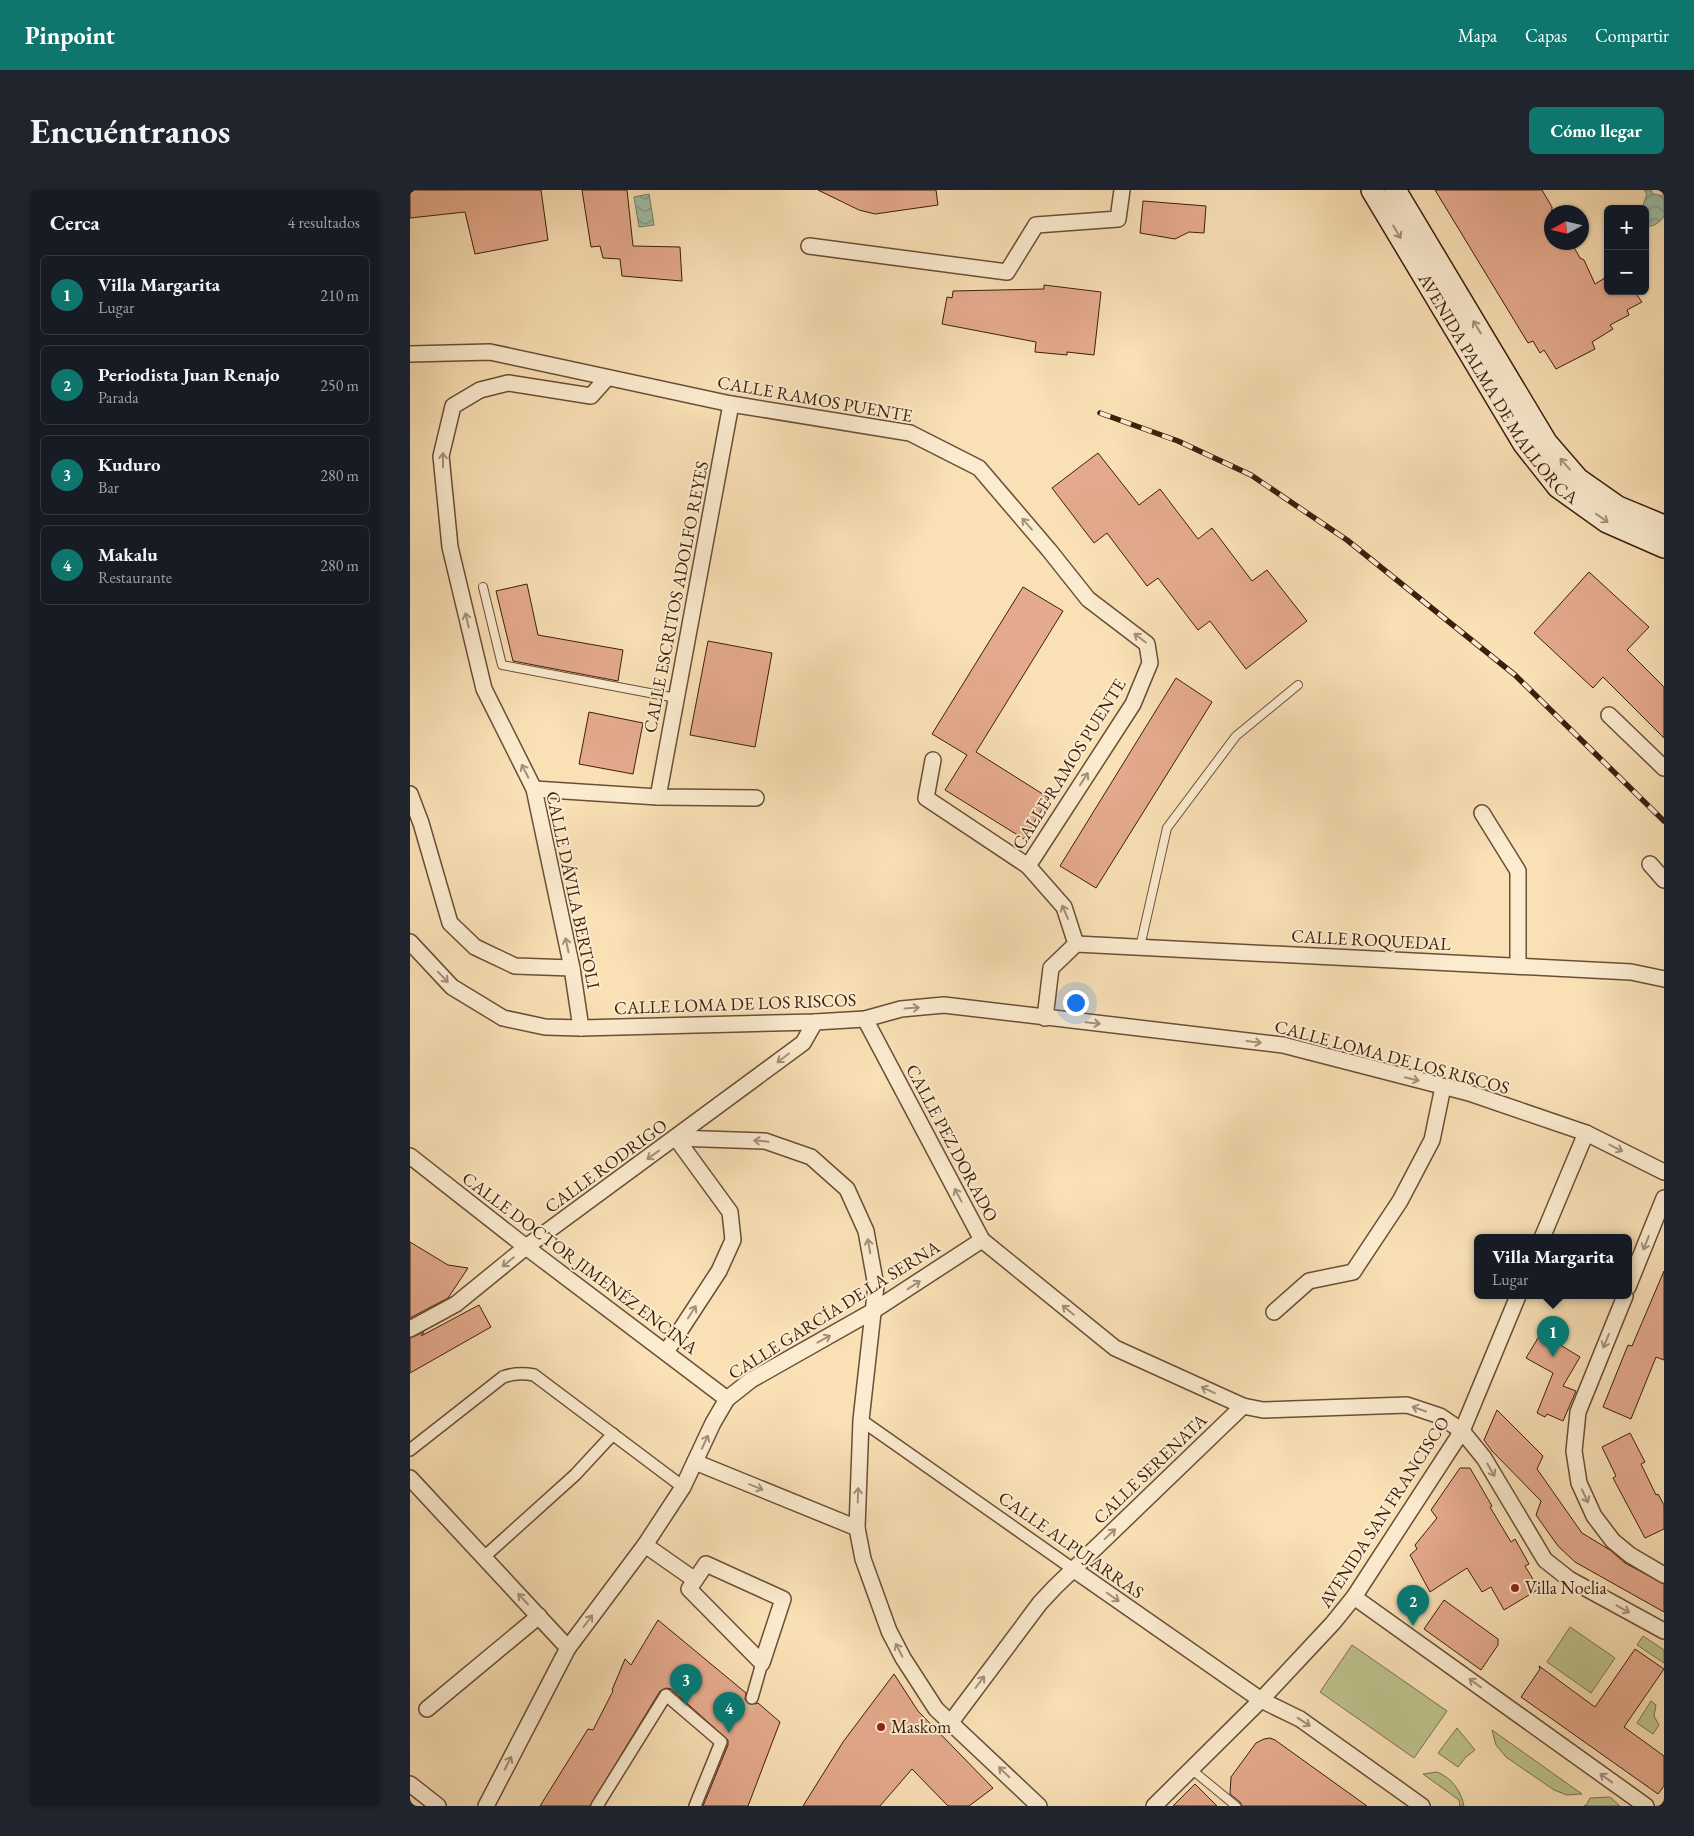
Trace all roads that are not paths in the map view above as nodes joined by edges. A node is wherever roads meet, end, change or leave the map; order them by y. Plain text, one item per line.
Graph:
1 (1122, 190) edge
2 (1372, 190) edge
3 (1395, 190) edge
4 (809, 246) dead end
5 (410, 354) edge
6 (608, 378) junction
7 (731, 404) junction
8 (1664, 526) edge
9 (1664, 547) edge
10 (483, 587) dead end
11 (1298, 685) dead end
12 (676, 698) junction
13 (1609, 714) dead end
14 (933, 760) dead end
15 (1664, 768) edge
16 (534, 789) junction
17 (410, 794) edge
18 (658, 797) junction
19 (756, 798) dead end
20 (1482, 812) dead end
21 (1650, 864) dead end
22 (1028, 866) junction
23 (1664, 880) edge
24 (410, 942) edge
25 (1076, 944) junction
26 (1140, 947) junction
27 (1518, 966) junction
28 (572, 968) junction
29 (1664, 979) edge
30 (1045, 1018) junction
31 (865, 1019) junction
32 (815, 1022) junction
33 (581, 1028) junction
34 (1443, 1087) junction
35 (1586, 1133) junction
36 (676, 1138) junction
37 (410, 1156) edge
38 (1664, 1172) edge
39 (1664, 1198) edge
40 (1544, 1234) edge
41 (982, 1240) junction
42 (526, 1247) junction
43 (1632, 1277) edge
44 (1517, 1299) edge
45 (1624, 1299) edge
46 (873, 1311) junction
47 (1274, 1312) dead end
48 (410, 1329) edge
49 (666, 1352) junction
50 (727, 1399) junction
51 (1243, 1406) junction
52 (861, 1420) junction
53 (1462, 1431) junction
54 (613, 1434) junction
55 (410, 1450) edge
56 (695, 1462) junction
57 (410, 1478) edge
58 (684, 1487) junction
59 (857, 1528) junction
60 (645, 1545) junction
61 (484, 1557) junction
62 (1073, 1569) junction
63 (1664, 1575) edge
64 (695, 1580) junction
65 (1354, 1597) junction
66 (539, 1616) junction
67 (1664, 1632) edge
68 (568, 1648) junction
69 (762, 1664) junction
70 (752, 1698) tunnel mouth
71 (1261, 1700) junction
72 (427, 1710) dead end
73 (951, 1722) junction
74 (1190, 1769) junction
75 (410, 1784) edge
76 (438, 1806) edge
77 (486, 1806) edge
78 (596, 1806) edge
79 (695, 1806) edge
80 (1039, 1806) edge
81 (1154, 1806) edge
82 (1236, 1806) edge
83 (1422, 1806) edge
84 (1646, 1806) edge

1 - 4 street
2 -> 9 main road, AVENIDA PALMA DE MALLORCA
8 -> 3 main road, AVENIDA PALMA DE MALLORCA
5 - 6 street, CALLE RAMOS PUENTE
6 - 7 street, CALLE RAMOS PUENTE
16 -> 6 street, CALLE DÁVILA BERTOLI
7 - 12 street, CALLE ESCRITOS ADOLFO REYES
22 -> 7 street, CALLE RAMOS PUENTE
10 - 12 lane
11 - 26 lane
12 - 18 street, CALLE ESCRITOS ADOLFO REYES
13 - 15 street
14 - 22 street, CALLE RAMOS PUENTE
16 - 18 street
28 -> 16 street, CALLE DÁVILA BERTOLI
17 - 28 street
18 - 19 street
20 - 27 street
21 - 23 street
25 -> 22 street, CALLE RAMOS PUENTE
24 -> 33 street, CALLE LOMA DE LOS RISCOS
25 - 26 street, CALLE ROQUEDAL
25 - 30 street
26 - 27 street, CALLE ROQUEDAL
27 - 29 street, CALLE ROQUEDAL
28 - 33 street, CALLE DÁVILA BERTOLI
31 -> 30 street, CALLE LOMA DE LOS RISCOS
30 -> 34 street, CALLE LOMA DE LOS RISCOS
31 - 32 street, CALLE LOMA DE LOS RISCOS
41 -> 31 street, CALLE PEZ DORADO
32 - 33 street, CALLE LOMA DE LOS RISCOS
32 -> 36 street, CALLE RODRIGO
34 - 35 street, CALLE LOMA DE LOS RISCOS
34 - 47 street
35 -> 38 street, CALLE LOMA DE LOS RISCOS
35 - 40 street
36 -> 42 street, CALLE RODRIGO
46 -> 36 street
49 -> 36 street
37 - 42 street, CALLE DOCTOR JIMENÉZ ENCINA
39 -> 43 street
46 -> 41 street, CALLE GARCÍA DE LA SERNA
51 -> 41 street, CALLE PEZ DORADO
42 -> 48 street, CALLE RODRIGO
42 - 49 street, CALLE DOCTOR JIMENÉZ ENCINA
44 - 53 street, AVENIDA SAN FRANCISCO
45 -> 63 street
50 -> 46 street, CALLE GARCÍA DE LA SERNA
46 - 52 street
49 - 50 street, CALLE DOCTOR JIMENÉZ ENCINA
56 -> 50 street, CALLE GARCÍA DE LA SERNA
53 -> 51 street, CALLE PEZ DORADO
62 -> 51 street, CALLE SERENATA
59 -> 52 street
52 - 62 street, CALLE ALPUJARRAS
53 - 65 street, AVENIDA SAN FRANCISCO
53 -> 67 street, CALLE PEZ DORADO
54 - 55 street
54 - 58 street
54 - 61 street
56 - 58 street, CALLE GARCÍA DE LA SERNA
56 -> 59 street
57 - 61 street
58 - 60 street, CALLE GARCÍA DE LA SERNA
73 -> 59 street
60 - 64 street
68 -> 60 street, CALLE GARCÍA DE LA SERNA
66 -> 61 street
62 -> 71 street, CALLE ALPUJARRAS
73 -> 62 street, CALLE SERENATA
64 - 69 street
64 - 69 street
65 - 71 street, AVENIDA SAN FRANCISCO
84 -> 65 street
66 - 68 street
66 - 72 street
77 -> 68 street, CALLE GARCÍA DE LA SERNA
69 - 70 street
71 - 74 street, AVENIDA SAN FRANCISCO
71 -> 83 street, CALLE ALPUJARRAS
80 -> 73 street
74 - 81 street, AVENIDA SAN FRANCISCO
74 - 82 lane
75 - 76 street
78 - 79 street

